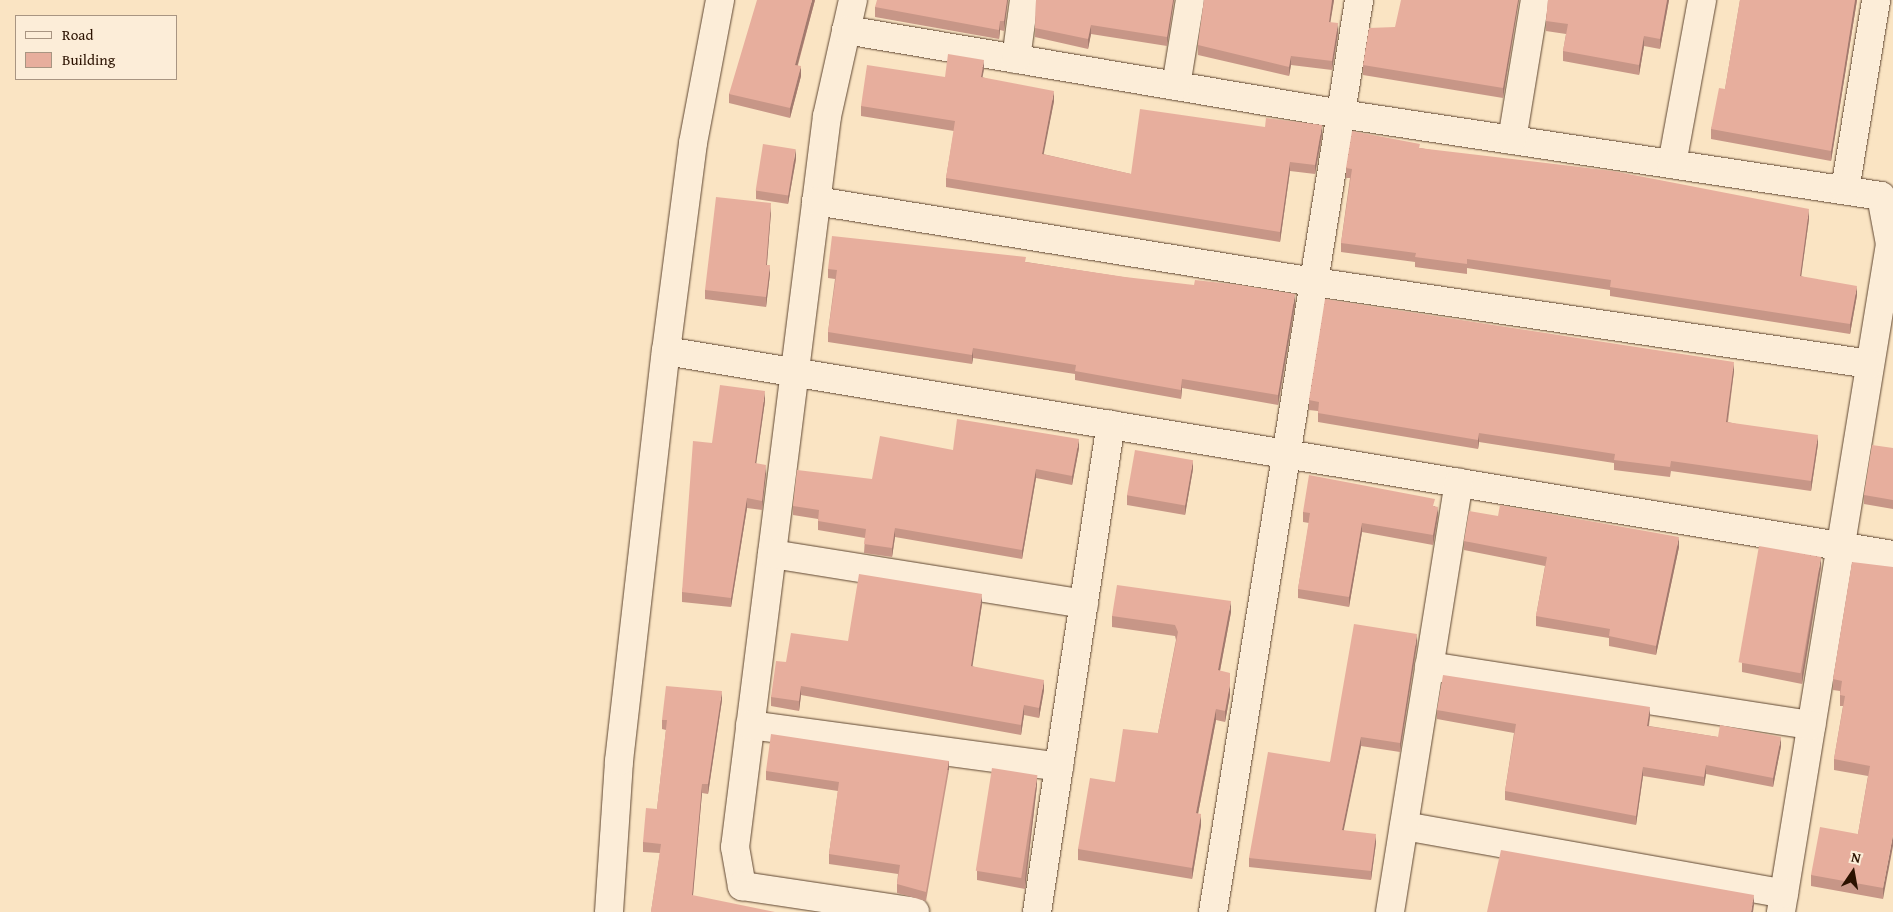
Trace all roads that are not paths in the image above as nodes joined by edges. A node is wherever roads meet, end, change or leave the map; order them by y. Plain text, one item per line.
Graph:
1 (720, 0) edge
2 (852, 0) edge
3 (1024, 0) edge
4 (1190, 0) edge
5 (1359, 0) edge
6 (1535, 0) edge
7 (1702, 0) edge
8 (1876, 0) edge
9 (846, 30) junction
10 (1016, 59) junction
11 (1176, 86) junction
12 (1340, 114) junction
13 (1512, 140) junction
14 (1672, 164) junction
15 (1845, 190) junction
16 (816, 202) junction
17 (1314, 282) junction
18 (666, 352) junction
19 (1870, 364) junction
20 (794, 373) junction
21 (1111, 425) junction
22 (1286, 454) junction
23 (1459, 483) junction
24 (1843, 547) junction
25 (772, 554) junction
26 (1893, 555) edge
27 (1084, 604) junction
28 (1429, 666) junction
29 (750, 725) junction
30 (1811, 726) junction
31 (1059, 767) junction
32 (1404, 826) junction
33 (1783, 903) edge
34 (609, 912) edge
35 (915, 912) edge
36 (1037, 912) edge
37 (1213, 912) edge
38 (1390, 912) edge

1 - 18 street
2 - 9 street
3 - 10 street
4 - 11 street
5 - 12 street
6 - 13 street
7 - 14 street
8 - 15 street
9 - 10 street
9 - 16 street
10 - 11 street
11 - 12 street
12 - 13 street
12 - 17 street
13 - 14 street
14 - 15 street
15 - 19 street
16 - 17 street
16 - 20 street
17 - 19 street
17 - 22 street
18 - 20 street
18 - 34 street
19 - 24 street
20 - 21 street
20 - 25 street
21 - 22 street
21 - 27 street
22 - 23 street
22 - 37 street
23 - 24 street
23 - 28 street
24 - 26 street
24 - 30 street
25 - 27 street
25 - 29 street
27 - 31 street
28 - 30 street
28 - 32 street
29 - 31 street
29 - 35 street
30 - 33 street
31 - 36 street
32 - 33 street
32 - 38 street

